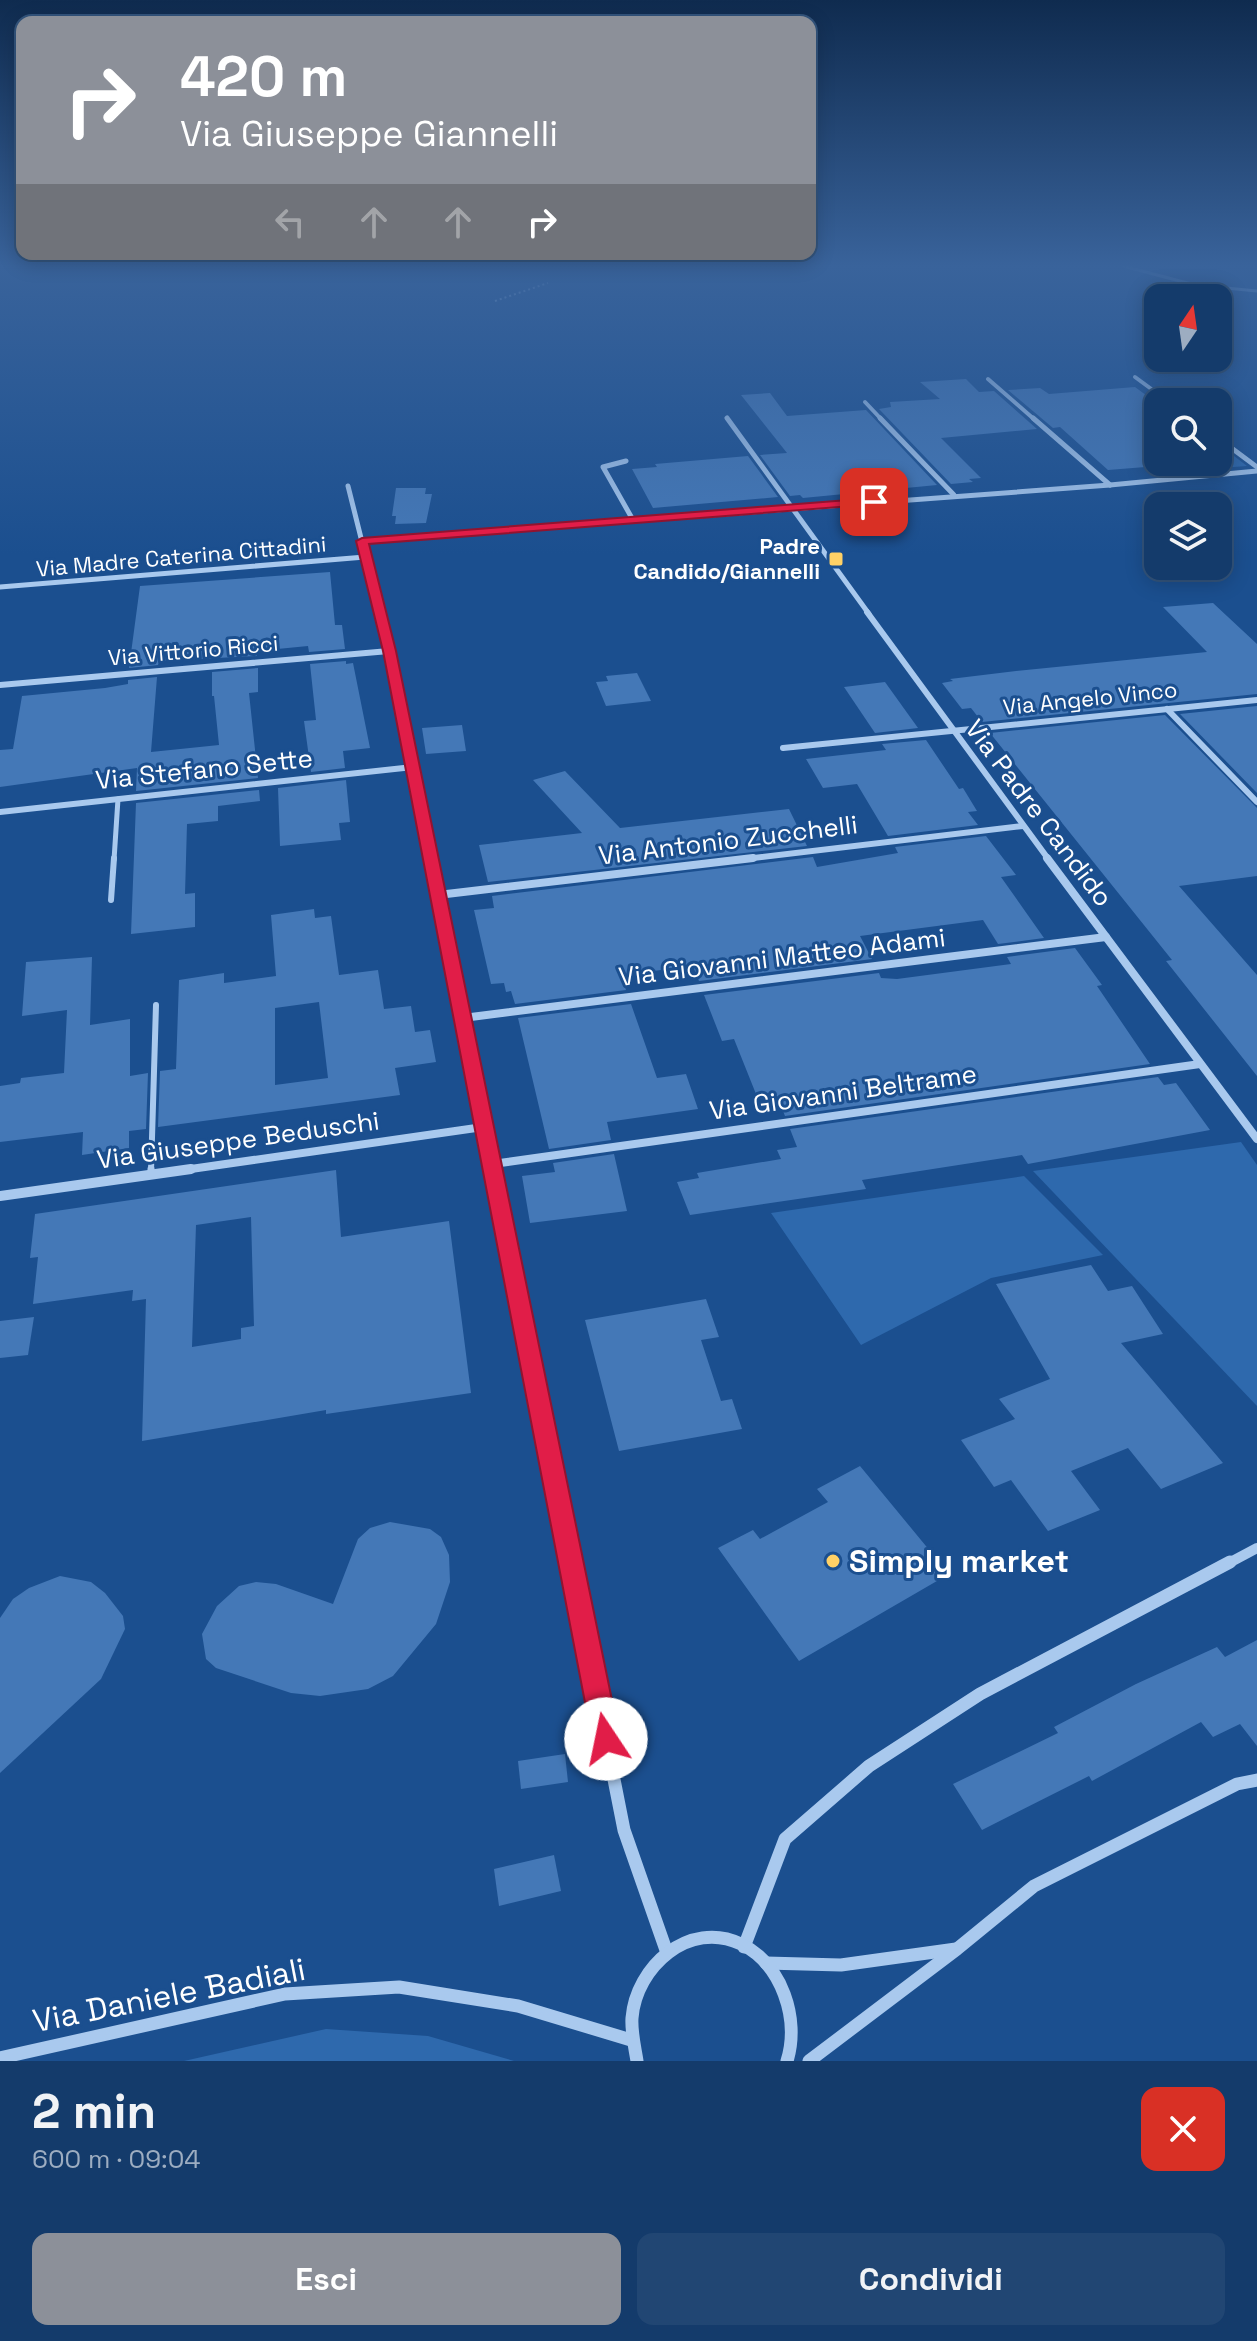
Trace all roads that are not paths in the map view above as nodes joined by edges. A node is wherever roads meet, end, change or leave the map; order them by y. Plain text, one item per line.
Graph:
1 (1135, 377) dead end
2 (988, 379) dead end
3 (1150, 388) edge
4 (865, 402) dead end
5 (727, 418) dead end
6 (1232, 449) edge
7 (626, 461) dead end
8 (1257, 469) edge
9 (1110, 485) junction
10 (348, 486) dead end
11 (954, 495) junction
12 (793, 508) junction
13 (633, 520) junction
14 (362, 541) junction
15 (365, 557) junction
16 (0, 587) edge
17 (389, 651) junction
18 (0, 685) edge
19 (1257, 700) edge
20 (1167, 709) junction
21 (952, 730) junction
22 (783, 748) dead end
23 (413, 767) junction
24 (118, 799) junction
25 (1257, 802) edge
26 (0, 812) edge
27 (1023, 826) junction
28 (438, 895) junction
29 (111, 900) dead end
30 (1106, 937) junction
31 (156, 1005) dead end
32 (463, 1018) junction
33 (1200, 1064) junction
34 (483, 1127) junction
35 (1257, 1139) edge
36 (493, 1164) junction
37 (151, 1175) junction
38 (0, 1196) edge
39 (1257, 1548) edge
40 (1257, 1780) edge
41 (744, 1947) junction
42 (957, 1949) junction
43 (666, 1950) junction
44 (766, 1963) junction
45 (631, 2040) junction
46 (0, 2058) edge
47 (637, 2061) edge
48 (787, 2061) edge
49 (809, 2061) edge

1 - 3 street
2 - 9 street
4 - 11 street
5 - 12 street, Via Padre Candido
6 - 8 street
7 - 13 street
8 - 9 street
9 - 11 street
10 - 14 street
11 - 12 street
12 - 13 street
12 - 21 street, Via Padre Candido
13 - 14 street
14 - 15 street
15 - 16 street, Via Madre Caterina Cittadini
15 - 17 street
17 - 18 street, Via Vittorio Ricci
17 - 23 street
19 - 20 street, Via Angelo Vinco
20 - 21 street, Via Angelo Vinco
20 - 25 street
21 - 22 street, Via Angelo Vinco
21 - 27 street, Via Padre Candido
23 - 24 street, Via Stefano Sette
23 - 28 street
24 - 26 street, Via Stefano Sette
24 - 29 lane
27 - 28 street, Via Antonio Zucchelli
27 - 30 street, Via Padre Candido
28 - 32 street
30 - 32 street, Via Giovanni Matteo Adami
30 - 33 street, Via Padre Candido
31 - 37 lane
32 - 34 street
33 - 35 street, Via Padre Candido
33 - 36 street, Via Giovanni Beltrame
34 - 36 street
34 - 37 street, Via Giuseppe Beduschi
36 - 43 street
37 - 38 street, Via Giuseppe Beduschi
39 - 41 street
40 - 42 street
41 - 43 street
41 - 44 street
42 - 44 street
42 - 49 street
43 - 45 street
44 - 48 street
45 - 46 street, Via Daniele Badiali
45 - 47 street

